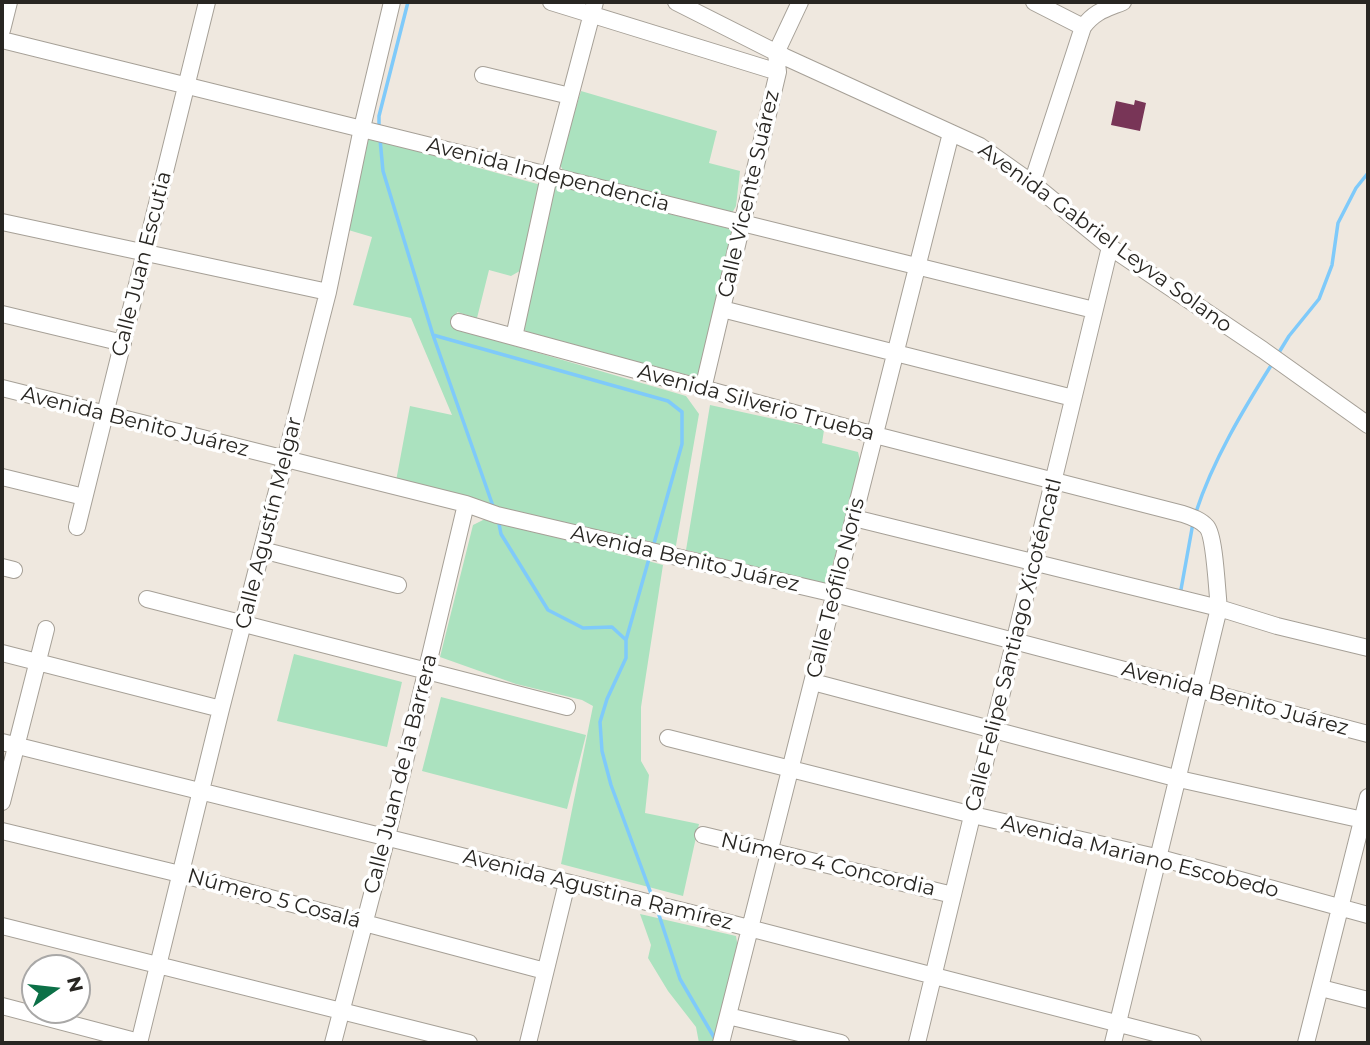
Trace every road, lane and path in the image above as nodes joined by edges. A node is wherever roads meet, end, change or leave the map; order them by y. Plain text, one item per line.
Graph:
1 (9, 2) edge
2 (207, 2) edge
3 (392, 2) edge
4 (551, 2) edge
5 (677, 2) edge
6 (800, 2) edge
7 (1034, 2) edge
8 (1123, 2) edge
9 (593, 8) edge
10 (1083, 27) junction
11 (2, 30) edge
12 (2, 40) edge
13 (776, 52) junction
14 (778, 72) junction
15 (483, 75) dead end
16 (187, 85) junction
17 (570, 96) junction
18 (362, 128) junction
19 (951, 133) junction
20 (549, 176) junction
21 (1032, 183) junction
22 (2, 222) edge
23 (743, 225) junction
24 (1110, 247) junction
25 (144, 253) junction
26 (917, 267) junction
27 (328, 292) junction
28 (722, 309) junction
29 (1094, 310) junction
30 (2, 314) edge
31 (459, 322) dead end
32 (514, 337) junction
33 (122, 343) junction
34 (896, 351) junction
35 (2, 388) edge
36 (703, 389) junction
37 (1073, 398) junction
38 (105, 414) junction
39 (1368, 425) edge
40 (875, 435) junction
41 (285, 459) junction
42 (2, 477) edge
43 (1054, 479) junction
44 (84, 497) junction
45 (466, 505) junction
46 (854, 518) junction
47 (76, 527) dead end
48 (262, 550) junction
49 (1033, 563) junction
50 (398, 585) dead end
51 (835, 594) junction
52 (147, 599) dead end
53 (1219, 608) junction
54 (243, 624) junction
55 (46, 629) dead end
56 (1015, 640) junction
57 (1368, 648) edge
58 (2, 653) edge
59 (37, 662) junction
60 (427, 671) junction
61 (813, 682) junction
62 (1199, 690) junction
63 (567, 707) dead end
64 (220, 709) junction
65 (994, 728) junction
66 (1368, 734) edge
67 (668, 738) dead end
68 (8, 743) edge
69 (791, 769) junction
70 (1179, 779) junction
71 (201, 790) junction
72 (1368, 797) edge
73 (2, 802) edge
74 (972, 815) junction
75 (1363, 820) junction
76 (2, 831) edge
77 (703, 835) dead end
78 (387, 837) junction
79 (770, 851) junction
80 (1160, 859) junction
81 (180, 874) junction
82 (567, 883) junction
83 (953, 895) junction
84 (1340, 908) junction
85 (1368, 915) edge
86 (364, 923) junction
87 (2, 926) edge
88 (750, 929) junction
89 (157, 965) junction
90 (545, 971) junction
91 (933, 976) junction
92 (1321, 988) junction
93 (1368, 1000) edge
94 (2, 1006) edge
95 (341, 1012) junction
96 (728, 1016) junction
97 (1118, 1024) junction
98 (139, 1042) edge
99 (333, 1043) edge
100 (468, 1043) edge
101 (528, 1043) edge
102 (722, 1043) edge
103 (841, 1043) edge
104 (917, 1043) edge
105 (1113, 1043) edge
106 (1193, 1043) edge
107 (1306, 1043) edge

1 - 11 street
2 - 16 street, Calle Juan Escutia
3 - 18 street, Calle Agustín Melgar
4 - 9 street
5 - 13 street, Avenida Gabriel Leyva Solano
6 - 13 street
7 - 10 street
8 - 10 street
9 - 14 street
9 - 17 street
10 - 21 street
12 - 16 street, Avenida Independencia
13 - 14 street, Calle Vicente Suárez
13 - 19 street, Avenida Gabriel Leyva Solano
14 - 23 street, Calle Vicente Suárez
15 - 17 street
16 - 18 street, Avenida Independencia
16 - 25 street, Calle Juan Escutia
17 - 20 street
18 - 20 street, Avenida Independencia
18 - 27 street, Calle Agustín Melgar
19 - 21 street, Avenida Gabriel Leyva Solano
19 - 26 street, Calle Teófilo Noris
20 - 23 street, Avenida Independencia
20 - 32 street
21 - 24 street, Avenida Gabriel Leyva Solano
22 - 25 street
23 - 26 street, Avenida Independencia
23 - 28 street, Calle Vicente Suárez
24 - 29 street, Calle Felipe Santiago Xicoténcatl
24 - 39 street, Avenida Gabriel Leyva Solano
25 - 27 street
25 - 33 street, Calle Juan Escutia
26 - 29 street, Avenida Independencia
26 - 34 street, Calle Teófilo Noris
27 - 41 street, Calle Agustín Melgar
28 - 34 street
28 - 36 street, Calle Vicente Suárez
29 - 37 street, Calle Felipe Santiago Xicoténcatl
30 - 33 street
31 - 32 street, Avenida Silverio Trueba
32 - 36 street, Avenida Silverio Trueba
33 - 38 street, Calle Juan Escutia
34 - 37 street
34 - 40 street, Calle Teófilo Noris
35 - 38 street, Avenida Benito Juárez
36 - 40 street, Avenida Silverio Trueba
37 - 43 street, Calle Felipe Santiago Xicoténcatl
38 - 41 street, Avenida Benito Juárez
38 - 44 street, Calle Juan Escutia
40 - 43 street, Avenida Silverio Trueba
40 - 46 street, Calle Teófilo Noris
41 - 45 street, Avenida Benito Juárez
41 - 48 street, Calle Agustín Melgar
42 - 44 street
43 - 49 street, Calle Felipe Santiago Xicoténcatl
43 - 53 street, Avenida Silverio Trueba
44 - 47 street, Calle Juan Escutia
45 - 51 street, Avenida Benito Juárez
45 - 60 street, Calle Juan de la Barrera
46 - 49 street
46 - 51 street, Calle Teófilo Noris
48 - 50 street
48 - 54 street, Calle Agustín Melgar
49 - 53 street
49 - 56 street, Calle Felipe Santiago Xicoténcatl
51 - 56 street, Avenida Benito Juárez
51 - 61 street, Calle Teófilo Noris
52 - 54 street
53 - 57 street
53 - 62 street
54 - 60 street
54 - 64 street, Calle Agustín Melgar
55 - 59 street
56 - 62 street, Avenida Benito Juárez
56 - 65 street, Calle Felipe Santiago Xicoténcatl
58 - 59 street
59 - 64 street
59 - 68 street
60 - 63 street
60 - 78 street, Calle Juan de la Barrera
61 - 65 street
61 - 69 street, Calle Teófilo Noris
62 - 66 street, Avenida Benito Juárez
62 - 70 street
64 - 71 street, Calle Agustín Melgar
65 - 70 street
65 - 74 street, Calle Felipe Santiago Xicoténcatl
67 - 69 street, Avenida Mariano Escobedo
68 - 71 street, Avenida Agustina Ramírez
68 - 73 street
69 - 74 street, Avenida Mariano Escobedo
69 - 79 street, Calle Teófilo Noris
70 - 75 street
70 - 80 street
71 - 78 street, Avenida Agustina Ramírez
71 - 81 street, Calle Agustín Melgar
72 - 75 street
74 - 80 street, Avenida Mariano Escobedo
74 - 83 street, Calle Felipe Santiago Xicoténcatl
75 - 84 street
76 - 81 street, Número 5 Cosalá
77 - 79 street, Número 4 Concordia
78 - 82 street, Avenida Agustina Ramírez
78 - 86 street, Calle Juan de la Barrera
79 - 83 street, Número 4 Concordia
79 - 88 street, Calle Teófilo Noris
80 - 84 street, Avenida Mariano Escobedo
80 - 97 street
81 - 86 street, Número 5 Cosalá
81 - 89 street, Calle Agustín Melgar
82 - 88 street, Avenida Agustina Ramírez
82 - 90 street
83 - 91 street, Calle Felipe Santiago Xicoténcatl
84 - 85 street, Avenida Mariano Escobedo
84 - 92 street
86 - 90 street, Número 5 Cosalá
86 - 95 street, Calle Juan de la Barrera
87 - 89 street
88 - 91 street, Avenida Agustina Ramírez
88 - 96 street, Calle Teófilo Noris
89 - 95 street
89 - 98 street, Calle Agustín Melgar
90 - 101 street
91 - 97 street, Avenida Agustina Ramírez
91 - 104 street, Calle Felipe Santiago Xicoténcatl
92 - 93 street
92 - 107 street
94 - 98 street
95 - 99 street, Calle Juan de la Barrera
95 - 100 street
96 - 102 street, Calle Teófilo Noris
96 - 103 street
97 - 105 street
97 - 106 street, Avenida Agustina Ramírez

